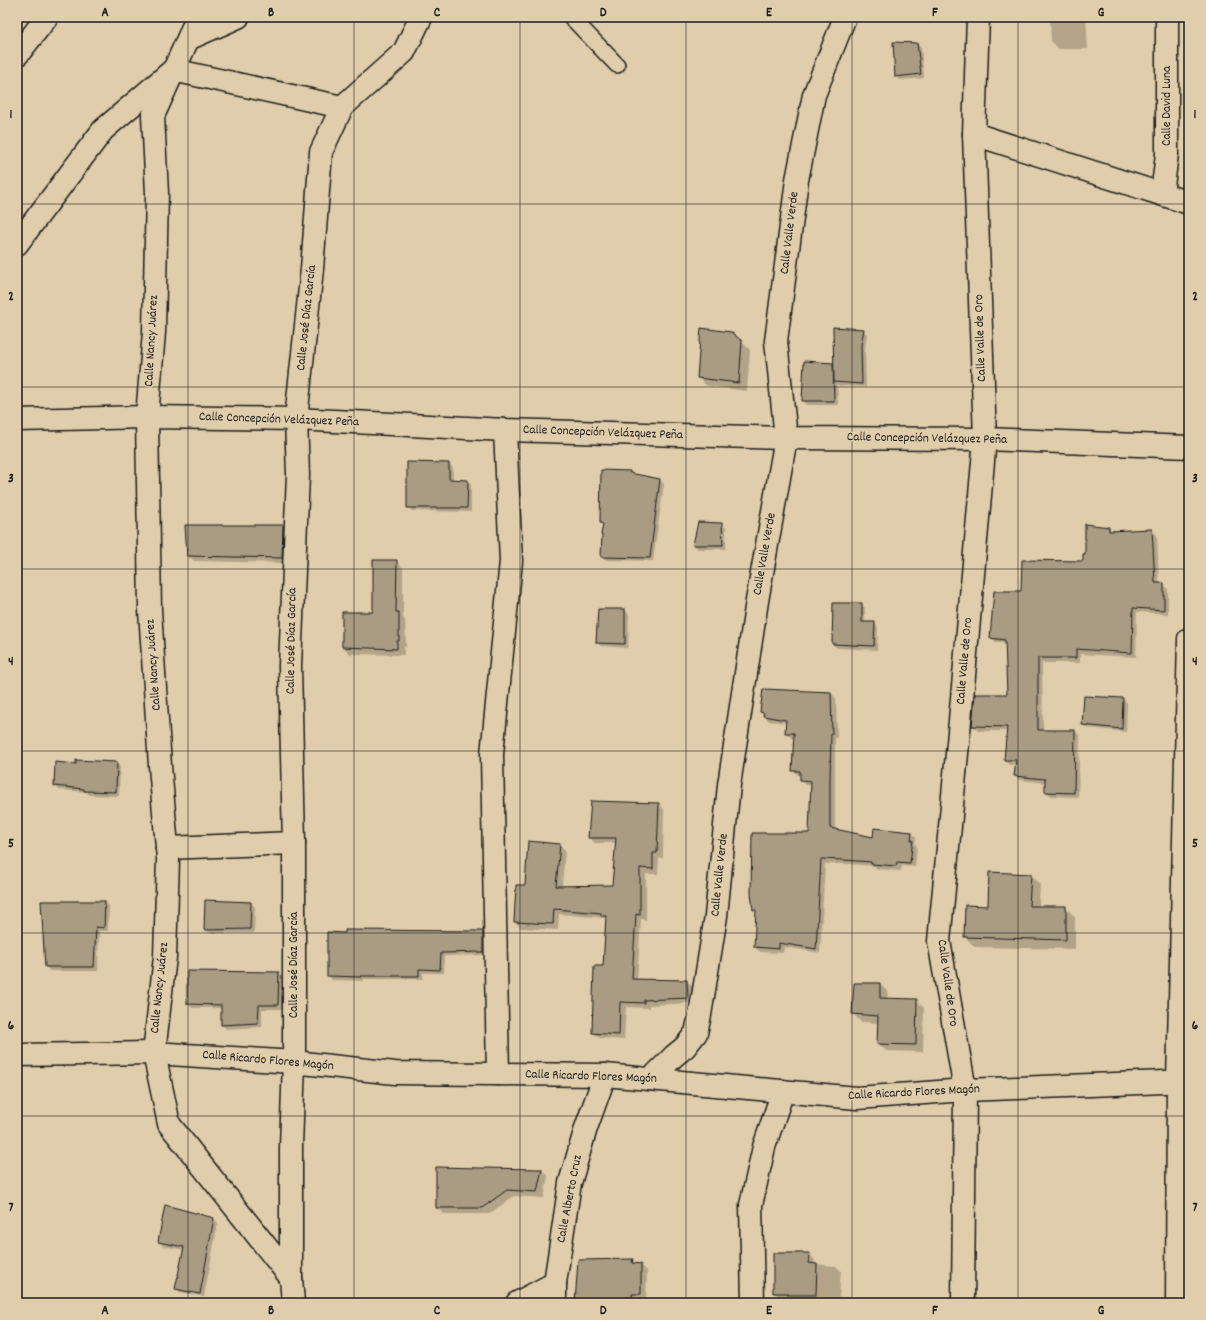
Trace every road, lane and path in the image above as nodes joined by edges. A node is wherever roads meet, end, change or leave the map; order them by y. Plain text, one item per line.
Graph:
1 (25, 17) edge
2 (47, 17) edge
3 (196, 17) edge
4 (238, 17) edge
5 (421, 17) edge
6 (572, 17) edge
7 (845, 17) edge
8 (978, 17) edge
9 (1167, 17) edge
10 (188, 39) junction
11 (17, 55) edge
12 (617, 65) dead end
13 (173, 70) junction
14 (342, 108) junction
15 (974, 134) junction
16 (1162, 194) junction
17 (1189, 203) edge
18 (17, 244) edge
19 (147, 417) junction
20 (296, 419) junction
21 (17, 420) edge
22 (505, 430) junction
23 (786, 438) junction
24 (985, 439) junction
25 (1189, 447) edge
26 (1189, 639) edge
27 (294, 843) junction
28 (167, 848) junction
29 (154, 1053) junction
30 (17, 1055) edge
31 (294, 1062) junction
32 (498, 1074) junction
33 (605, 1075) junction
34 (651, 1079) junction
35 (1184, 1081) edge
36 (965, 1090) junction
37 (783, 1091) junction
38 (291, 1278) junction
39 (555, 1293) edge
40 (293, 1303) edge
41 (518, 1303) edge
42 (752, 1303) edge
43 (963, 1303) edge
44 (1177, 1303) edge

1 - 11 street
2 - 11 street
3 - 10 street, Calle Nancy Juárez
4 - 10 street
5 - 14 street, Calle José Díaz García
6 - 12 lane
7 - 23 street, Calle Valle Verde
8 - 15 street, Calle Valle de Oro
9 - 16 street, Calle David Luna
10 - 13 street, Calle Nancy Juárez
13 - 14 street
13 - 18 street
13 - 19 street, Calle Nancy Juárez
14 - 20 street, Calle José Díaz García
15 - 16 street
15 - 24 street, Calle Valle de Oro
16 - 17 street
19 - 20 street, Calle Concepción Velázquez Peña
19 - 21 street, Calle Concepción Velázquez Peña
19 - 28 street, Calle Nancy Juárez
20 - 22 street, Calle Concepción Velázquez Peña
20 - 27 street, Calle José Díaz García
22 - 23 street, Calle Concepción Velázquez Peña
22 - 32 street
23 - 24 street, Calle Concepción Velázquez Peña
23 - 34 street, Calle Valle Verde
24 - 25 street, Calle Concepción Velázquez Peña
24 - 36 street, Calle Valle de Oro
26 - 35 street
27 - 28 street
27 - 31 street, Calle José Díaz García
28 - 29 street, Calle Nancy Juárez
29 - 30 street, Calle Ricardo Flores Magón
29 - 31 street, Calle Ricardo Flores Magón
29 - 38 street, Calle Nancy Juárez
31 - 32 street, Calle Ricardo Flores Magón
31 - 38 street, Calle José Díaz García
32 - 33 street, Calle Ricardo Flores Magón
33 - 34 street, Calle Ricardo Flores Magón
33 - 39 street, Calle Alberto Cruz
34 - 37 street, Calle Ricardo Flores Magón
35 - 36 street, Calle Ricardo Flores Magón
35 - 44 street
36 - 37 street, Calle Ricardo Flores Magón
36 - 43 street, Calle Valle de Oro
37 - 42 street
38 - 40 street, Calle José Díaz García
39 - 41 street

